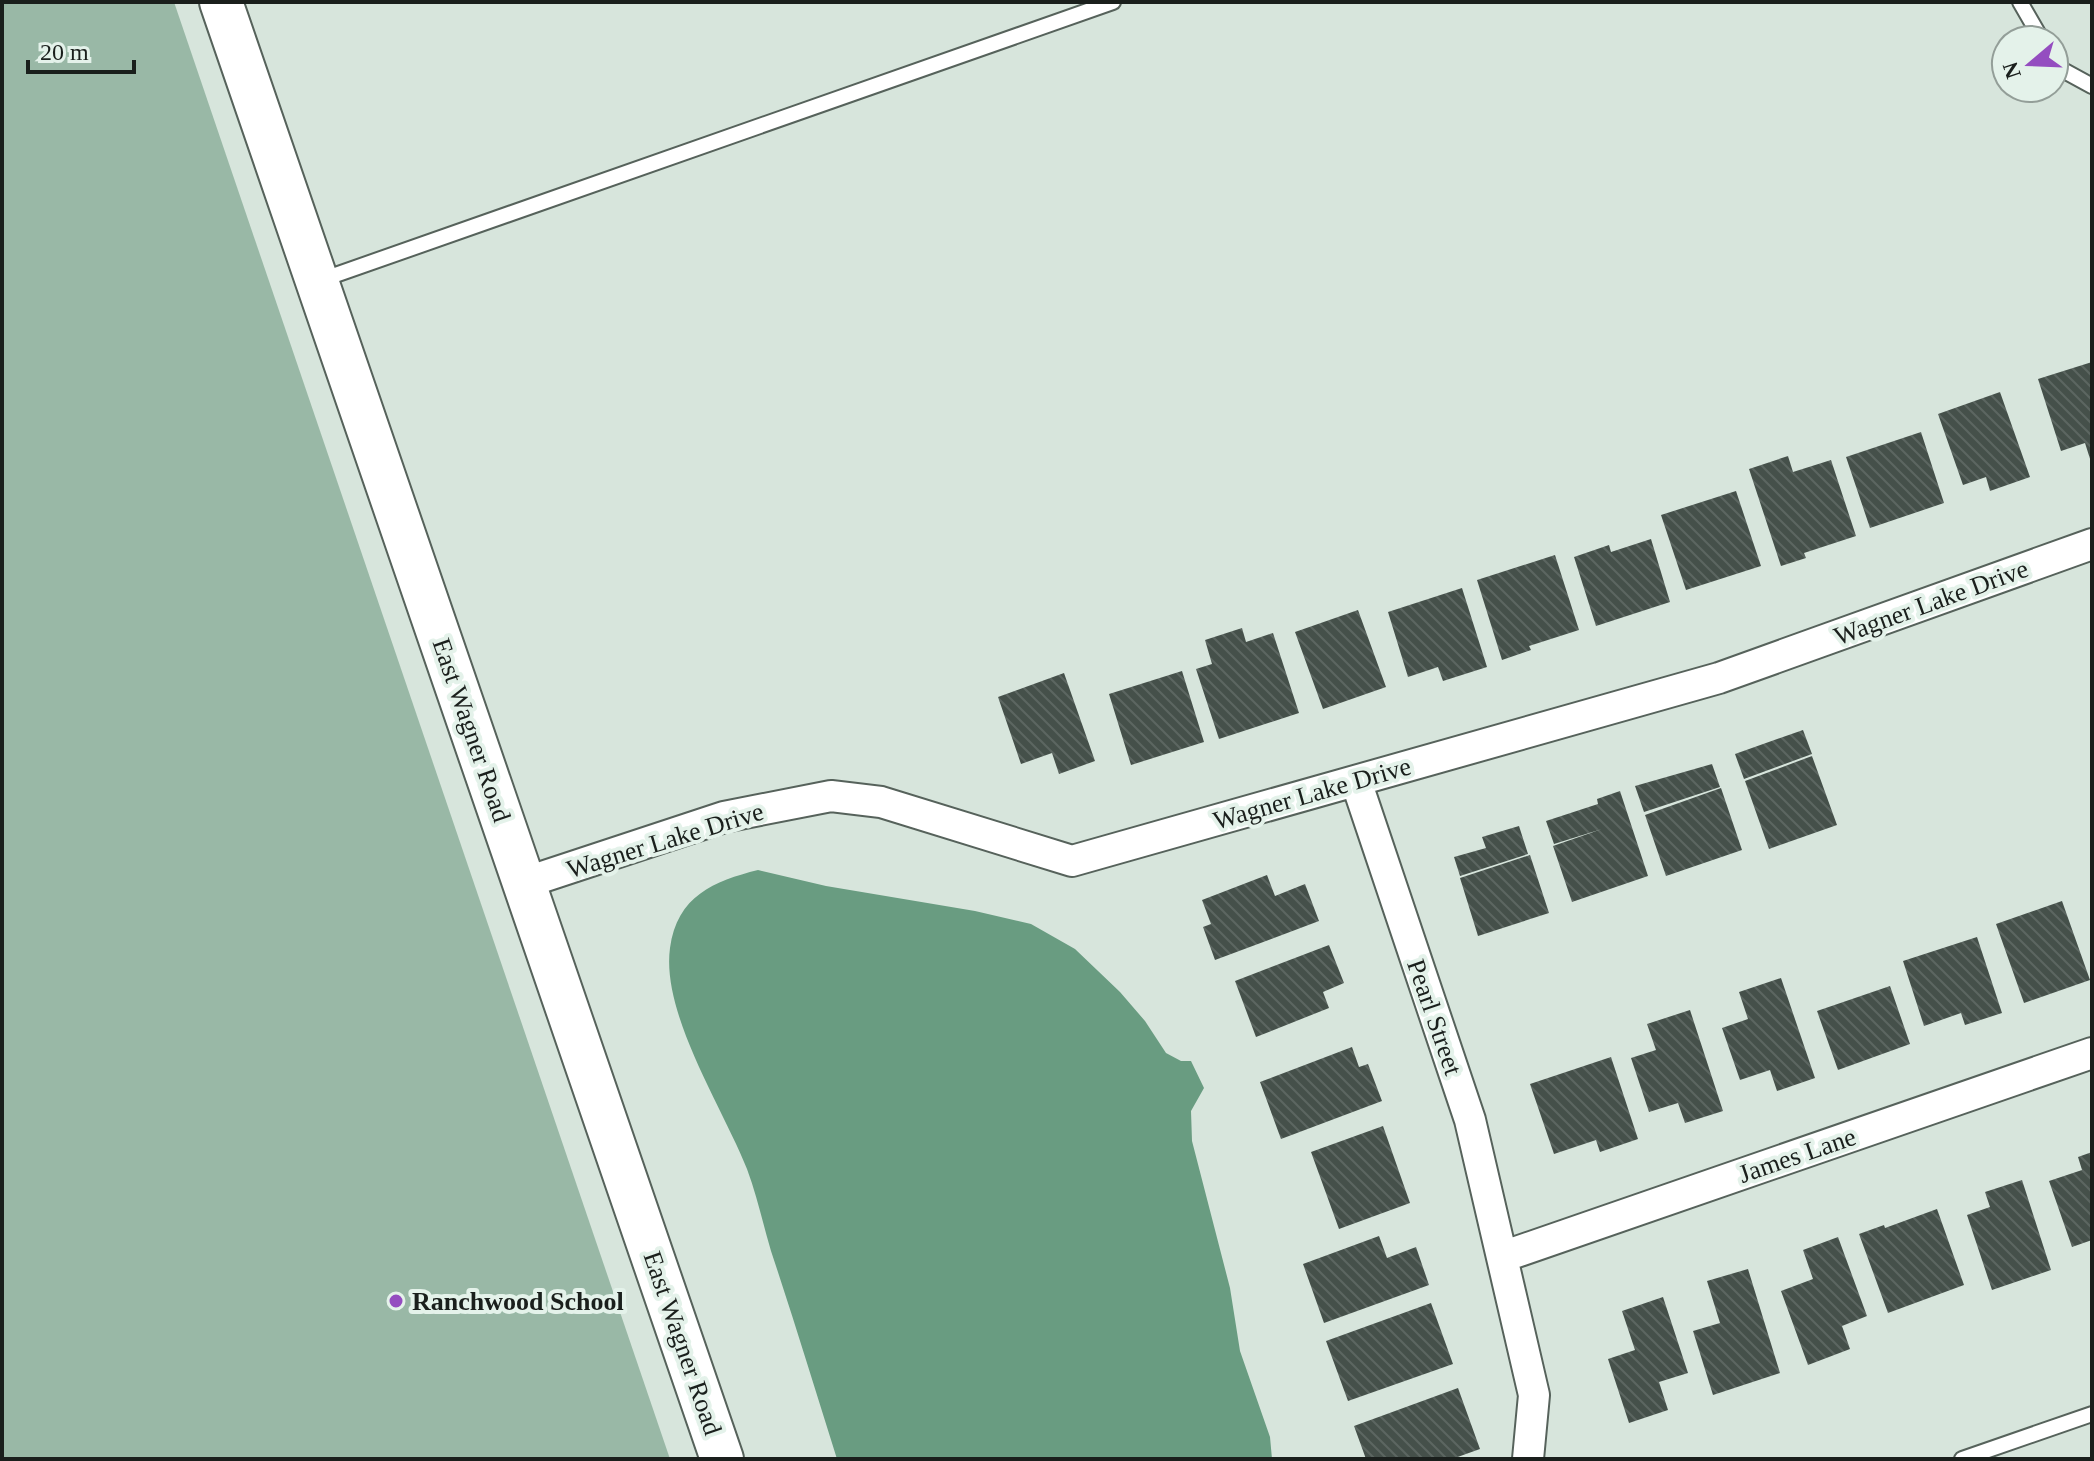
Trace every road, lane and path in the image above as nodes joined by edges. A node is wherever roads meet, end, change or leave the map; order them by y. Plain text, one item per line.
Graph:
1 (221, 2) edge
2 (1113, 2) edge
3 (2020, 2) edge
4 (2033, 24) edge
5 (2070, 74) edge
6 (2092, 86) edge
7 (317, 281) junction
8 (2092, 544) edge
9 (1356, 781) junction
10 (524, 883) junction
11 (2092, 1053) edge
12 (1502, 1257) junction
13 (2092, 1414) edge
14 (722, 1459) edge
15 (1528, 1459) edge
16 (1962, 1459) edge

1 - 7 street, East Wagner Road
2 - 7 lane
3 - 4 lane
5 - 6 lane
7 - 10 street, East Wagner Road
8 - 9 street, Wagner Lake Drive
9 - 10 street, Wagner Lake Drive
9 - 12 street, Pearl Street
10 - 14 street, East Wagner Road
11 - 12 street, James Lane
12 - 15 street, Pearl Street
13 - 16 lane

